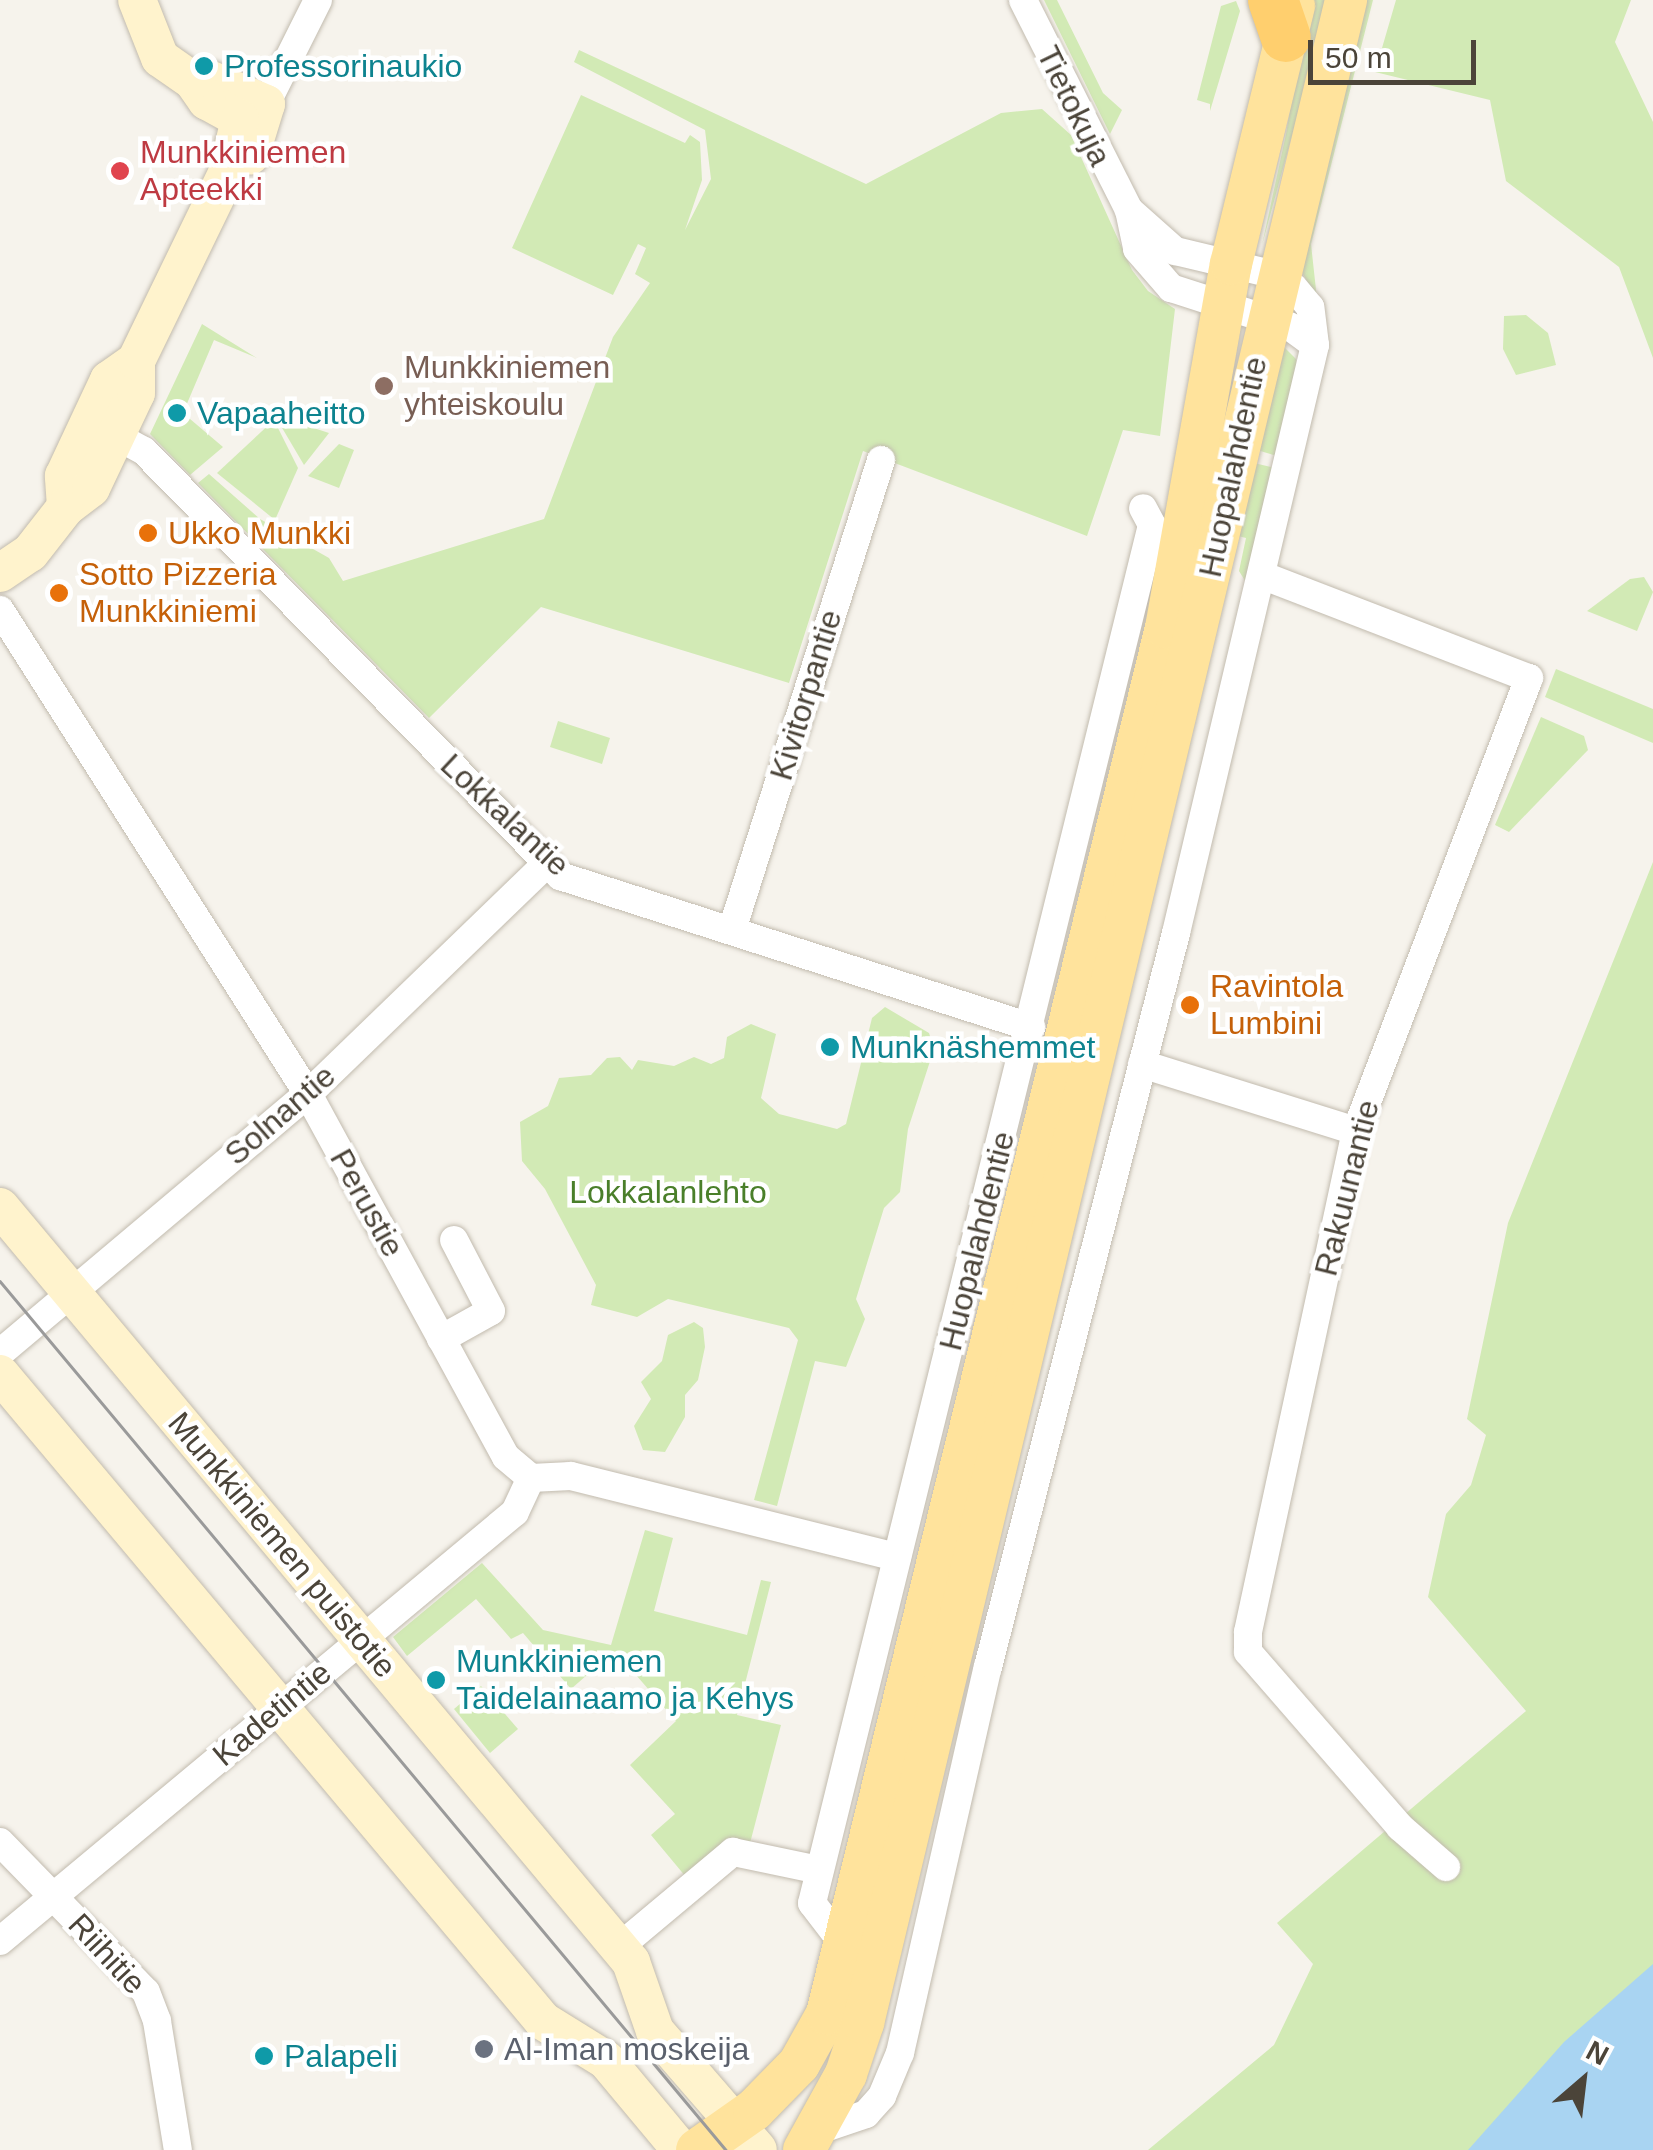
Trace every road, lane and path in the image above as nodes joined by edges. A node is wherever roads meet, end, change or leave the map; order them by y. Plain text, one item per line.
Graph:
1 (138, 0) edge
2 (318, 0) edge
3 (1023, 0) edge
4 (1346, 0) edge
5 (1285, 12) edge
6 (252, 112) junction
7 (1129, 210) junction
8 (1231, 264) junction
9 (1276, 275) junction
10 (1223, 306) junction
11 (1265, 317) junction
12 (1316, 345) junction
13 (103, 429) junction
14 (881, 460) dead end
15 (1187, 497) junction
16 (0, 573) edge
17 (1264, 576) junction
18 (0, 610) edge
19 (547, 863) junction
20 (732, 930) junction
21 (1031, 1026) junction
22 (1142, 1064) junction
23 (308, 1094) junction
24 (1356, 1131) junction
25 (0, 1207) edge
26 (454, 1240) dead end
27 (72, 1293) junction
28 (442, 1340) junction
29 (0, 1353) edge
30 (0, 1374) edge
31 (531, 1478) junction
32 (897, 1557) junction
33 (362, 1639) junction
34 (984, 1686) junction
35 (280, 1707) junction
36 (936, 1726) junction
37 (888, 1764) junction
38 (0, 1842) edge
39 (1446, 1866) dead end
40 (819, 1870) junction
41 (54, 1896) junction
42 (0, 1941) edge
43 (845, 1946) junction
44 (618, 1948) junction
45 (746, 2138) edge
46 (812, 2140) edge
47 (178, 2150) edge
48 (681, 2150) edge
49 (697, 2150) edge

1 - 6 street
2 - 6 street
3 - 7 street, Tietokuja
4 - 9 main road, Huopalahdentie
5 - 8 main road, Huopalahdentie
6 - 13 street
7 - 8 street, Tietokuja
7 - 10 street, Tietokuja
8 - 9 street, Tietokuja
8 - 10 main road, Huopalahdentie
9 - 11 main road, Huopalahdentie
9 - 12 street, Huopalahdentie
10 - 11 street, Tietokuja
10 - 15 main road, Huopalahdentie
11 - 12 street, Huopalahdentie
11 - 36 main road, Huopalahdentie
12 - 17 street, Huopalahdentie
13 - 16 street
13 - 19 street, Lokkalantie
14 - 20 street, Kivitorpantie
15 - 21 street, Huopalahdentie
15 - 37 main road, Huopalahdentie
17 - 22 street, Huopalahdentie
17 - 24 street, Rakuunantie
18 - 23 street, Perustie
19 - 20 street, Lokkalantie
19 - 23 street, Solnantie
20 - 21 street, Lokkalantie
21 - 32 street, Huopalahdentie
22 - 24 street
22 - 34 street, Huopalahdentie
23 - 27 street, Solnantie
23 - 28 street, Perustie
24 - 39 street, Rakuunantie
25 - 27 street, Munkkiniemen puistotie
26 - 28 street
27 - 29 street, Solnantie
27 - 33 street, Munkkiniemen puistotie
28 - 31 street, Perustie
30 - 35 street
31 - 32 street
31 - 33 street, Kadetintie
32 - 40 street, Huopalahdentie
33 - 35 street, Kadetintie
33 - 44 street, Munkkiniemen puistotie
34 - 36 street
34 - 46 street, Huopalahdentie
35 - 41 street, Kadetintie
35 - 48 street
36 - 37 street
36 - 46 main road, Huopalahdentie
37 - 43 main road, Huopalahdentie
38 - 41 street, Riihitie
40 - 43 street, Huopalahdentie
40 - 44 street
41 - 42 street, Kadetintie
41 - 47 street, Riihitie
43 - 45 main road, Huopalahdentie
44 - 45 street, Munkkiniemen puistotie
45 - 49 main road, Huopalahdentie

